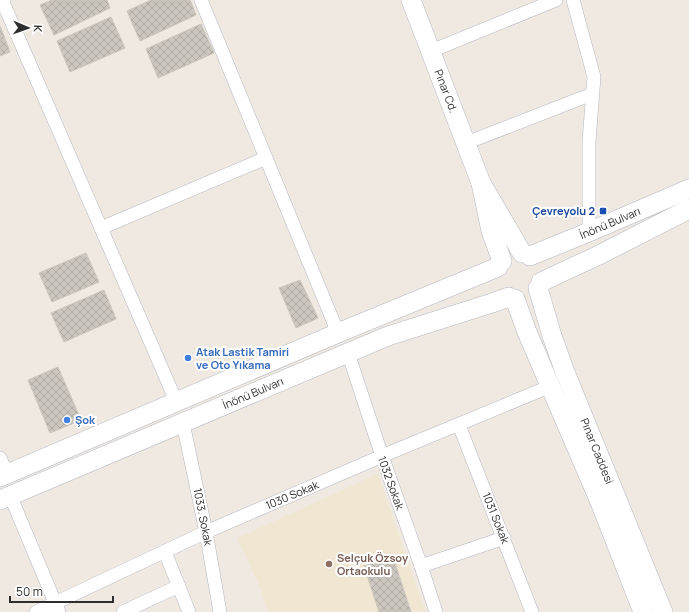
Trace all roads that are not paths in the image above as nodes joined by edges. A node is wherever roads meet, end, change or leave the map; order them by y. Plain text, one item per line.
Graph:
1 (1, 0) edge
2 (201, 0) edge
3 (411, 0) edge
4 (556, 0) edge
5 (573, 0) edge
6 (431, 51) junction
7 (592, 94) junction
8 (466, 143) junction
9 (266, 158) junction
10 (481, 182) junction
11 (689, 189) edge
12 (689, 209) edge
13 (101, 228) junction
14 (589, 232) junction
15 (526, 254) junction
16 (500, 264) junction
17 (540, 285) junction
18 (512, 298) junction
19 (338, 333) junction
20 (348, 353) junction
21 (551, 386) junction
22 (176, 401) junction
23 (184, 423) junction
24 (459, 425) junction
25 (382, 456) junction
26 (2, 470) edge
27 (5, 498) edge
28 (206, 532) junction
29 (504, 538) junction
30 (165, 552) junction
31 (421, 566) junction
32 (179, 586) junction
33 (57, 608) edge
34 (36, 612) edge
35 (123, 612) edge
36 (189, 612) edge
37 (220, 612) edge
38 (436, 612) edge
39 (532, 612) edge
40 (643, 612) edge
41 (663, 612) edge

1 - 13 street
2 - 9 street
3 - 6 main road, Pınar Cd.
4 - 6 street
5 - 7 street
6 - 8 main road, Pınar Cd.
7 - 8 street
7 - 14 street
8 - 10 main road, Pınar Cd.
9 - 13 street
9 - 19 street
10 - 15 main road
10 - 16 main road
11 - 14 main road, İnönü Bulvarı
12 - 17 main road, İnönü Bulvarı
13 - 22 street
14 - 15 main road, İnönü Bulvarı
15 - 16 main road
15 - 17 main road
16 - 18 main road
16 - 19 main road, İnönü Bulvarı
17 - 18 main road
17 - 41 main road, Pınar Caddesi
18 - 20 main road, İnönü Bulvarı
18 - 21 main road, Pınar Caddesi
19 - 22 main road, İnönü Bulvarı
20 - 23 main road, İnönü Bulvarı
20 - 25 street, 1032 Sokak
21 - 24 street, 1030 Sokak
21 - 40 main road, Pınar Caddesi
22 - 23 main road
22 - 26 main road, İnönü Bulvarı
23 - 27 main road, İnönü Bulvarı
23 - 28 street, 1033. Sokak
24 - 25 street, 1030 Sokak
24 - 29 street, 1031 Sokak
25 - 28 street, 1030 Sokak
25 - 31 street, 1032 Sokak
26 - 27 main road
27 - 33 street
28 - 30 street, 1030 Sokak
28 - 37 street, 1033. Sokak
29 - 31 street
29 - 39 street, 1031 Sokak
30 - 32 street
30 - 33 street, 1030 Sokak
31 - 38 street, 1032 Sokak
32 - 35 street
32 - 36 street
33 - 34 street, 1030 Sokak

